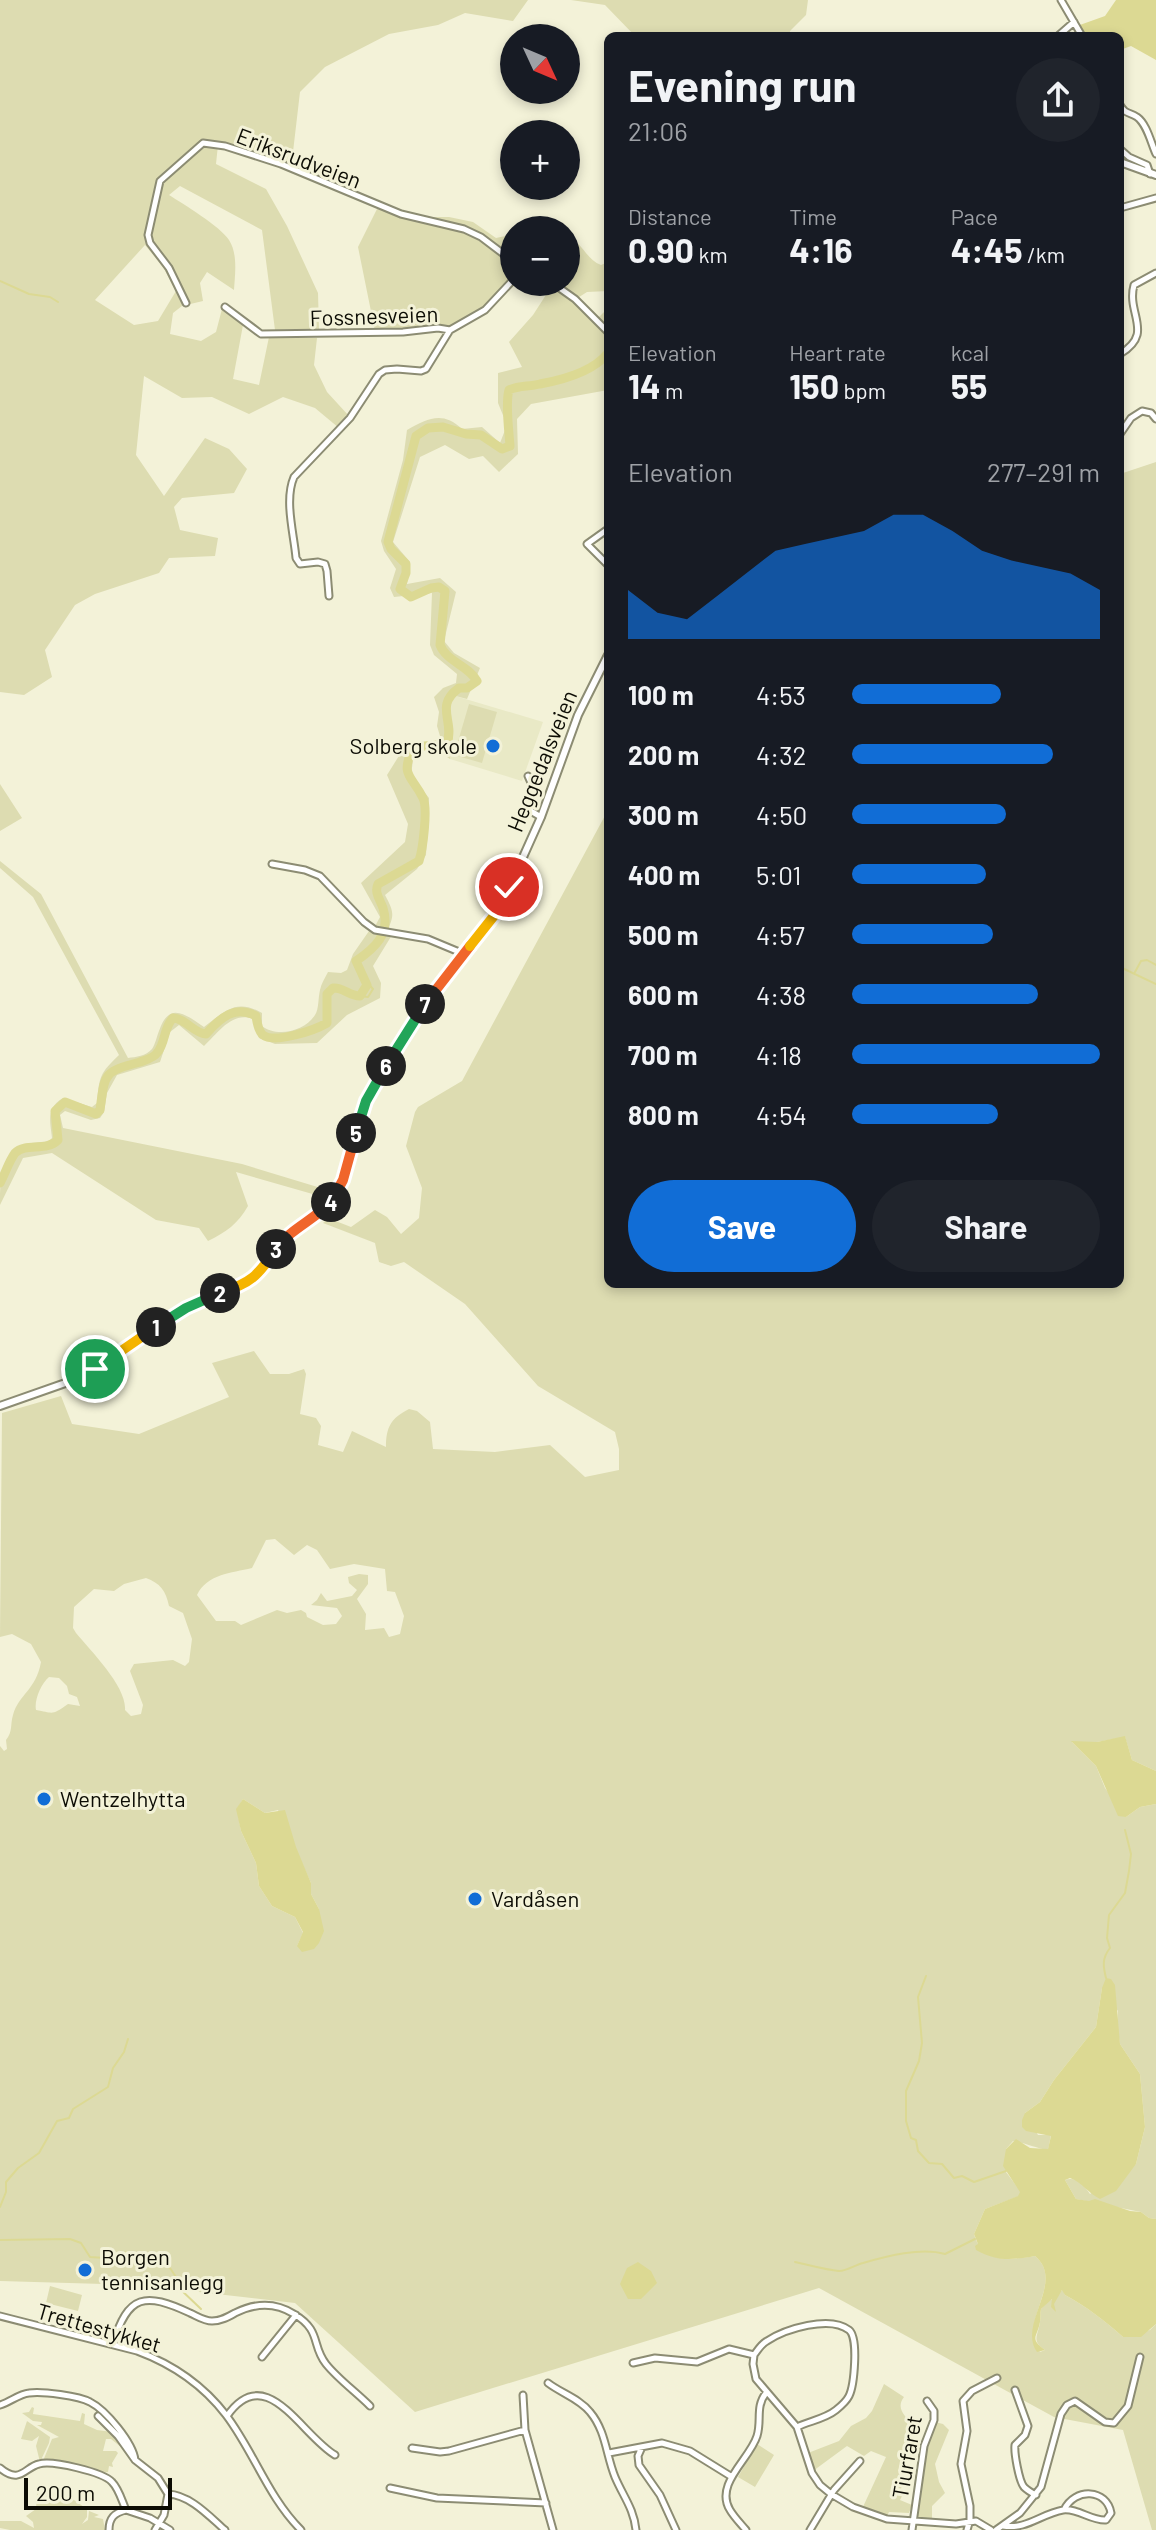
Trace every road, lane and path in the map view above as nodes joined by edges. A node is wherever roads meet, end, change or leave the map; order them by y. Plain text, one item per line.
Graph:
1 (1061, 0) edge
2 (1075, 24) junction
3 (1064, 32) edge
4 (1080, 32) edge
5 (1124, 112) edge
6 (1124, 154) edge
7 (1156, 154) edge
8 (1124, 164) edge
9 (1153, 175) edge
10 (1156, 198) edge
11 (1124, 207) edge
12 (500, 251) edge
13 (1156, 273) edge
14 (500, 295) edge
15 (571, 296) edge
16 (186, 303) dead end
17 (225, 307) dead end
18 (604, 328) edge
19 (450, 330) junction
20 (1124, 351) edge
21 (1156, 419) edge
22 (1124, 429) edge
23 (604, 532) edge
24 (604, 561) edge
25 (329, 596) dead end
26 (604, 663) edge
27 (528, 776) dead end
28 (541, 817) junction
29 (272, 864) dead end
30 (464, 954) junction
31 (0, 1406) edge
32 (296, 2315) junction
33 (0, 2316) edge
34 (113, 2344) junction
35 (754, 2355) junction
36 (262, 2357) dead end
37 (1140, 2357) dead end
38 (633, 2363) dead end
39 (997, 2378) dead end
40 (548, 2383) dead end
41 (1015, 2390) dead end
42 (766, 2393) junction
43 (523, 2395) dead end
44 (927, 2401) dead end
45 (0, 2405) edge
46 (370, 2406) dead end
47 (98, 2416) dead end
48 (227, 2416) junction
49 (797, 2427) junction
50 (525, 2430) junction
51 (642, 2447) junction
52 (412, 2448) dead end
53 (609, 2453) junction
54 (335, 2455) dead end
55 (135, 2460) junction
56 (860, 2461) dead end
57 (0, 2468) edge
58 (6, 2473) junction
59 (732, 2477) junction
60 (0, 2478) edge
61 (390, 2488) dead end
62 (168, 2494) junction
63 (831, 2494) junction
64 (1036, 2495) junction
65 (546, 2503) junction
66 (126, 2510) junction
67 (1064, 2510) junction
68 (913, 2520) junction
69 (970, 2520) junction
70 (160, 2523) junction
71 (1002, 2526) junction
72 (109, 2530) edge
73 (155, 2530) edge
74 (170, 2530) edge
75 (225, 2530) edge
76 (301, 2530) edge
77 (553, 2530) edge
78 (636, 2530) edge
79 (676, 2530) edge
80 (746, 2530) edge
81 (810, 2530) edge
82 (912, 2530) edge
83 (967, 2530) edge
84 (994, 2530) edge

1 - 2 street
2 - 3 street
2 - 4 street
5 - 7 street
6 - 9 street
8 - 9 main road
10 - 11 street
12 - 16 street, Eriksrudveien
13 - 20 street
14 - 19 street, Fossnesveien
15 - 18 street
17 - 19 street, Fossnesveien
19 - 25 street
21 - 22 street
23 - 24 street
26 - 28 main road, Heggedalsveien
27 - 28 street
28 - 30 main road, Heggedalsveien
29 - 30 street
30 - 31 main road, Heggedalsveien
32 - 34 street
32 - 36 street
32 - 46 street
33 - 34 street, Trettestykket
34 - 48 street, Trettestykket
35 - 38 street
35 - 42 street, Tiurfaret
35 - 49 street
37 - 64 street
39 - 69 street
40 - 53 street
41 - 64 street
42 - 49 street, Tiurfaret
42 - 59 street
43 - 50 street
44 - 68 street, Tiurfaret
45 - 55 street
47 - 55 street
48 - 54 street
48 - 76 street, Trettestykket
49 - 63 street, Tiurfaret
50 - 52 street
50 - 65 street
51 - 53 street
51 - 59 street
51 - 79 street
53 - 78 street
55 - 62 street
56 - 63 street, Tiurfaret
57 - 58 street
58 - 60 street
58 - 66 street
59 - 80 street
61 - 65 street
62 - 70 street
62 - 75 street
63 - 68 street, Tiurfaret
63 - 81 street
64 - 71 street
65 - 77 street
66 - 70 street
66 - 72 street
67 - 67 street
67 - 71 street
68 - 69 street, Tiurfaret
68 - 82 street
69 - 83 street
69 - 84 street
70 - 73 street
70 - 74 street
71 - 84 street

